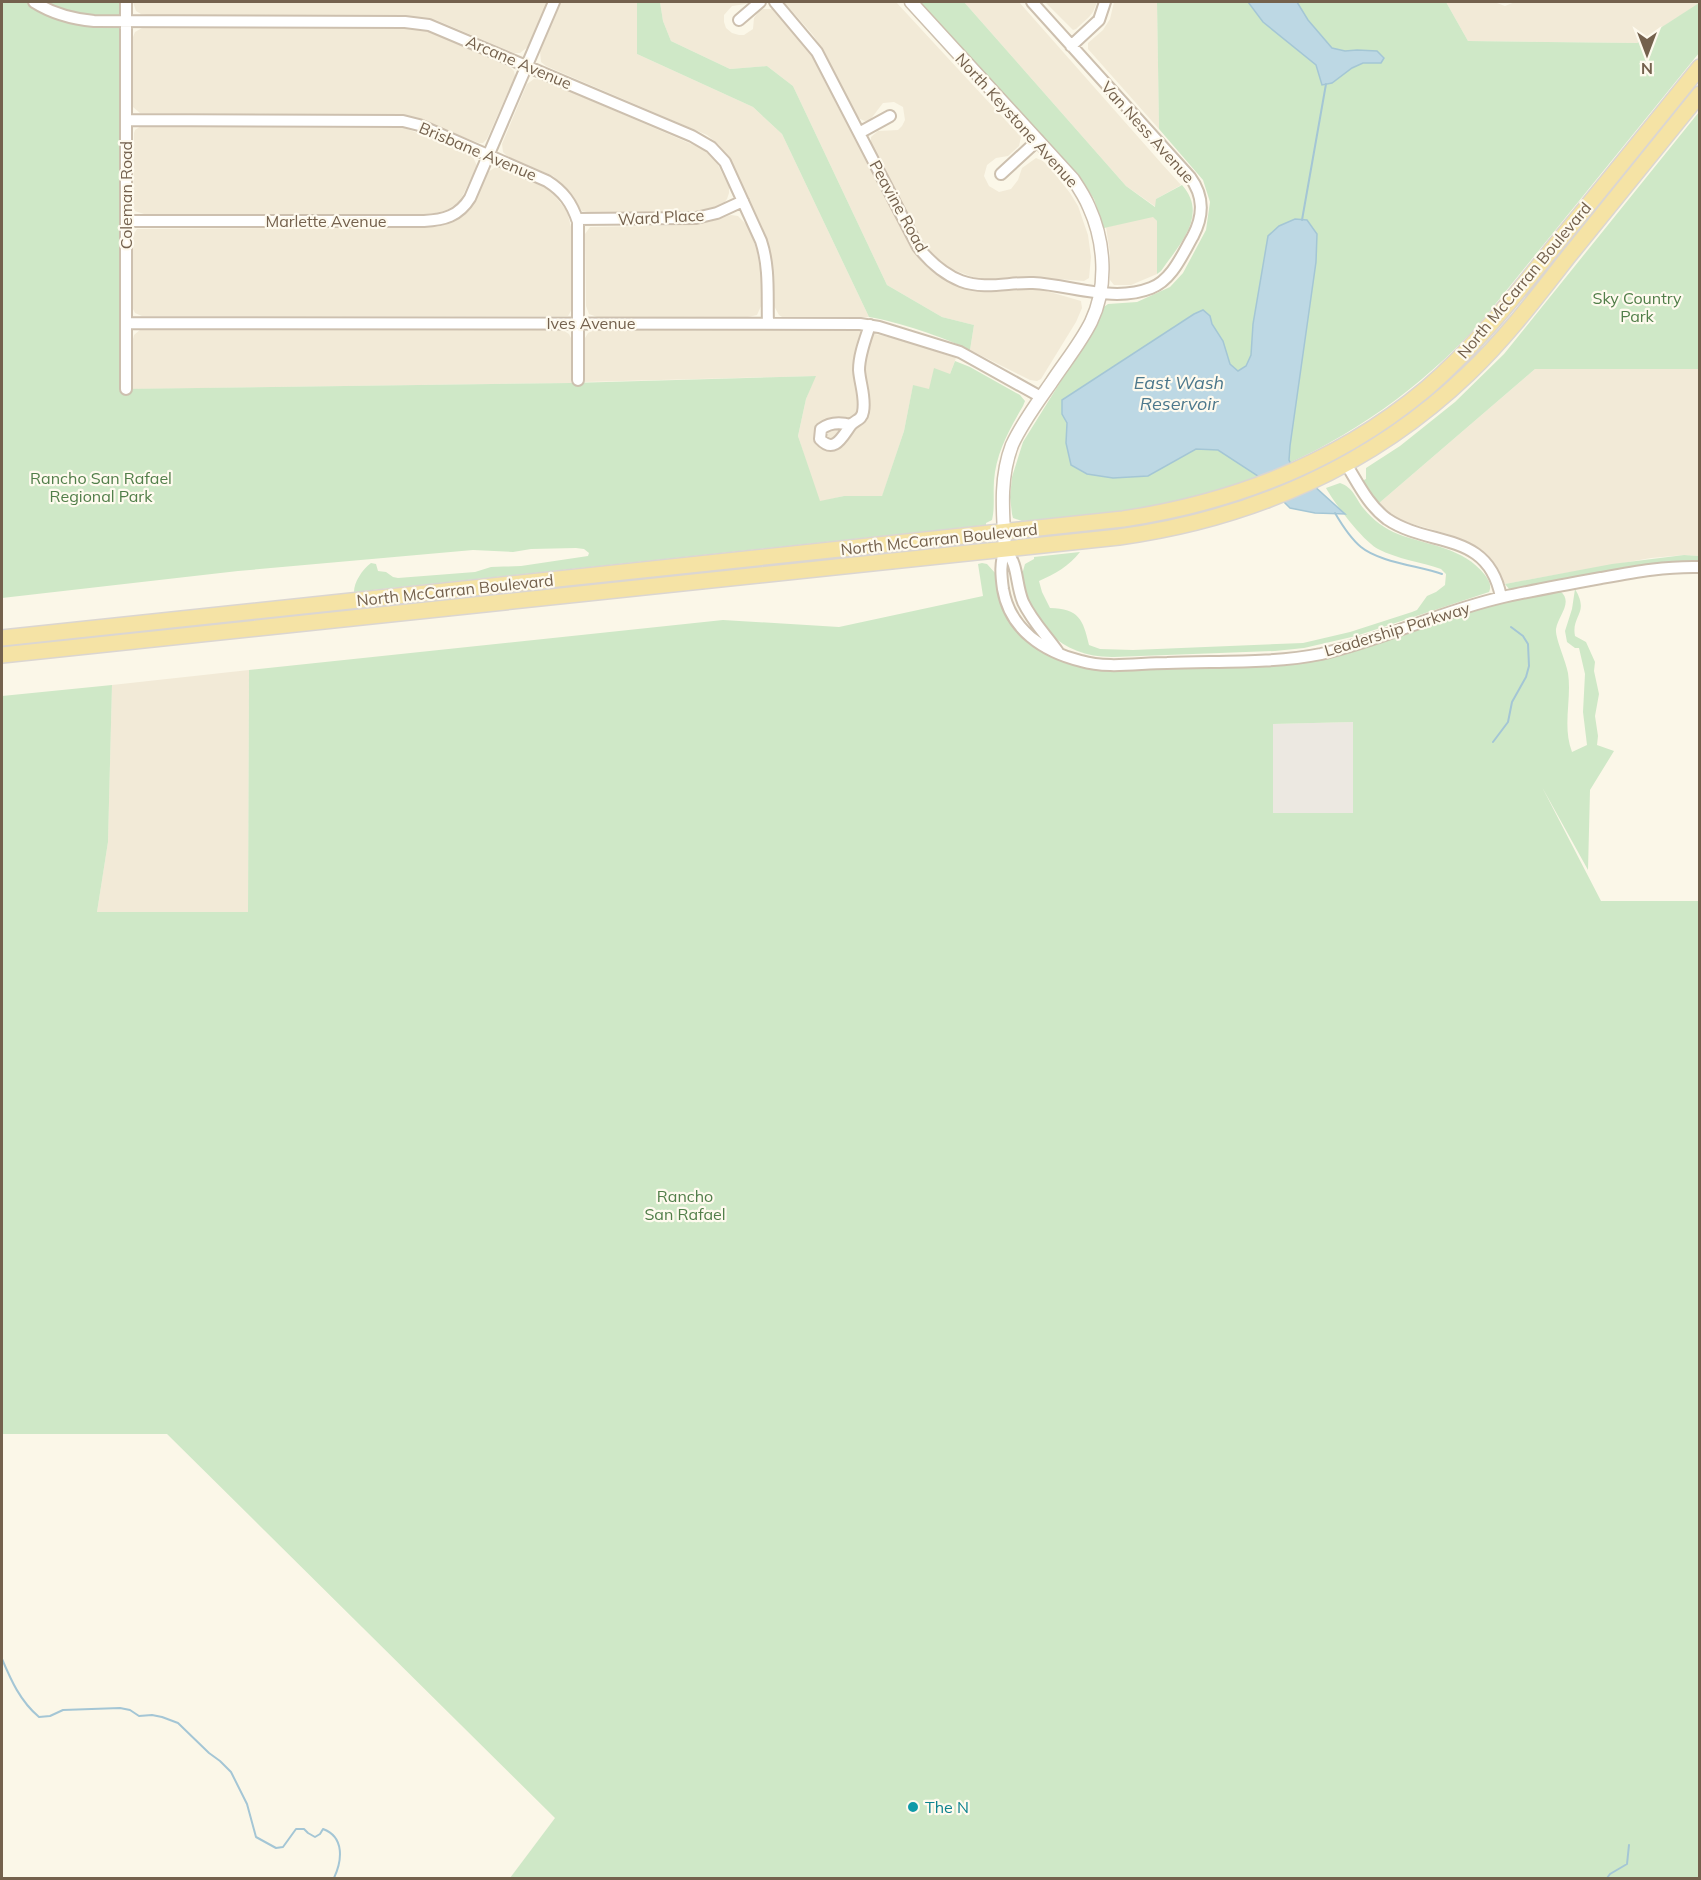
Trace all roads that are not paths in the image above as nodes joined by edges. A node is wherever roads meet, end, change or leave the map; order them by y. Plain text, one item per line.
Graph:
1 (34, 2) edge
2 (126, 2) edge
3 (554, 2) edge
4 (760, 2) edge
5 (775, 2) edge
6 (911, 2) edge
7 (1032, 2) edge
8 (1105, 2) edge
9 (739, 20) dead end
10 (126, 22) junction
11 (1071, 46) junction
12 (527, 66) junction
13 (1700, 67) edge
14 (1700, 94) edge
15 (890, 116) dead end
16 (126, 120) junction
17 (859, 133) junction
18 (1038, 140) junction
19 (489, 155) junction
20 (1001, 174) dead end
21 (743, 201) junction
22 (577, 219) junction
23 (126, 221) junction
24 (1100, 292) junction
25 (126, 323) junction
26 (578, 323) junction
27 (768, 324) junction
28 (870, 325) junction
29 (578, 380) dead end
30 (126, 389) dead end
31 (1041, 397) junction
32 (851, 425) dead end
33 (1361, 435) junction
34 (1338, 449) junction
35 (1346, 464) junction
36 (1318, 478) junction
37 (1004, 532) junction
38 (1005, 549) junction
39 (1700, 567) edge
40 (494, 586) junction
41 (1501, 597) junction
42 (496, 603) junction
43 (2, 638) edge
44 (1058, 652) junction
45 (2, 655) edge

1 - 10 street, Arcane Avenue
2 - 10 street, Coleman Road
3 - 12 street, Marlette Avenue
4 - 9 street
5 - 17 street, Peavine Road
6 - 18 street, North Keystone Avenue
7 - 11 street, Van Ness Avenue
8 - 11 street
10 - 12 street, Arcane Avenue
10 - 16 street, Coleman Road
11 - 24 street, Van Ness Avenue
12 - 19 street, Marlette Avenue
12 - 21 street, Arcane Avenue
13 - 33 main road, North McCarran Boulevard
14 - 35 main road, North McCarran Boulevard
15 - 17 street
16 - 19 street, Brisbane Avenue
16 - 23 street, Coleman Road
17 - 24 street, Peavine Road
18 - 20 street
18 - 24 street, North Keystone Avenue
19 - 22 street, Brisbane Avenue
19 - 23 street, Marlette Avenue
21 - 22 street, Ward Place
21 - 27 street, Arcane Avenue
22 - 26 street, Brisbane Avenue
23 - 25 street, Coleman Road
24 - 31 street, North Keystone Avenue
25 - 26 street, Ives Avenue
25 - 30 street, Coleman Road
26 - 27 street, Ives Avenue
26 - 29 street, Brisbane Avenue
27 - 28 street, Ives Avenue
28 - 31 street, Ives Avenue
28 - 32 street
31 - 37 street, North Keystone Avenue
33 - 34 main road, North McCarran Boulevard
33 - 35 main road
34 - 36 main road
34 - 37 main road, North McCarran Boulevard
35 - 36 main road, North McCarran Boulevard
35 - 41 street
36 - 38 main road, North McCarran Boulevard
37 - 38 street, North Keystone Avenue
37 - 40 main road, North McCarran Boulevard
38 - 42 main road, North McCarran Boulevard
38 - 44 street, Leadership Parkway
38 - 44 street, Leadership Parkway
39 - 41 street, Leadership Parkway
40 - 42 main road
40 - 43 main road, North McCarran Boulevard
41 - 44 street, Leadership Parkway
42 - 45 main road, North McCarran Boulevard

